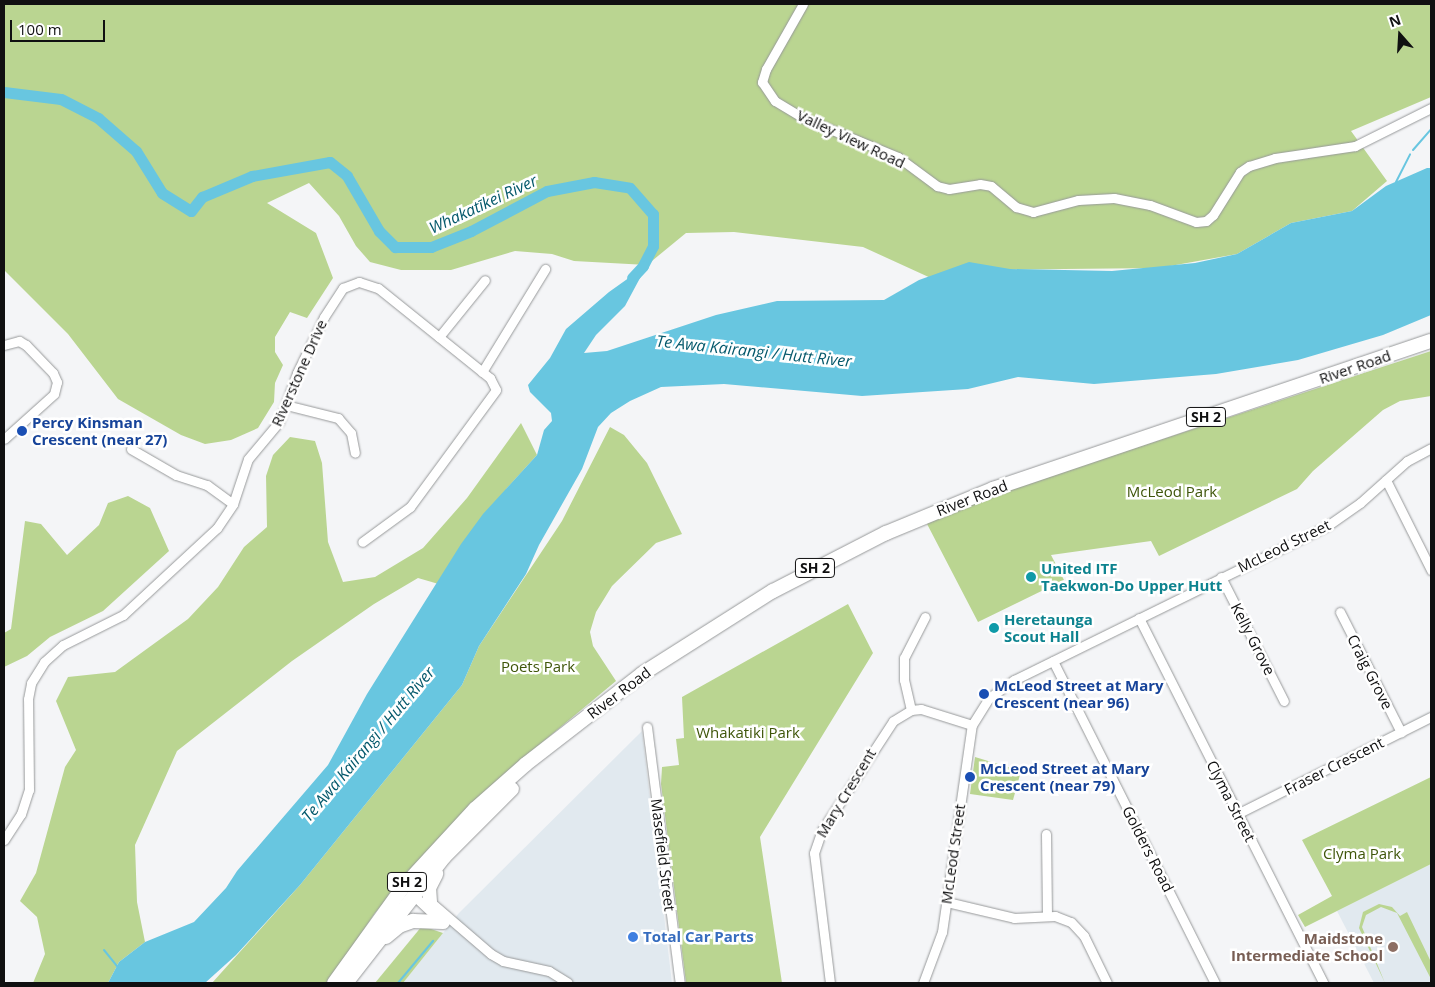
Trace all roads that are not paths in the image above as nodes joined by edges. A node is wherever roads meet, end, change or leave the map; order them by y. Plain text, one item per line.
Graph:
1 (803, 4) edge
2 (1431, 108) edge
3 (546, 268) dead end
4 (485, 280) dead end
5 (439, 338) junction
6 (1431, 341) edge
7 (4, 345) edge
8 (482, 372) junction
9 (286, 404) junction
10 (4, 439) edge
11 (1431, 448) edge
12 (131, 449) dead end
13 (355, 453) dead end
14 (1386, 480) junction
15 (233, 504) junction
16 (362, 542) dead end
17 (1431, 570) edge
18 (1221, 577) junction
19 (1340, 612) dead end
20 (926, 617) dead end
21 (1139, 618) junction
22 (1053, 661) junction
23 (1284, 701) dead end
24 (911, 710) junction
25 (1431, 717) edge
26 (972, 725) junction
27 (647, 727) dead end
28 (1401, 732) junction
29 (556, 744) junction
30 (494, 793) junction
31 (1238, 814) junction
32 (481, 820) junction
33 (1046, 834) dead end
34 (4, 840) edge
35 (412, 895) junction
36 (430, 902) junction
37 (947, 902) junction
38 (1047, 916) junction
39 (443, 922) junction
40 (477, 944) junction
41 (334, 983) edge
42 (340, 983) edge
43 (346, 983) edge
44 (351, 983) edge
45 (568, 983) edge
46 (680, 983) edge
47 (830, 983) edge
48 (923, 983) edge
49 (1107, 983) edge
50 (1215, 983) edge
51 (1324, 983) edge

1 - 2 street, Valley View Road
3 - 8 street
4 - 5 street
5 - 8 street, Riverstone Drive
5 - 9 street, Riverstone Drive
6 - 29 highway, River Road / SH 2
7 - 10 street
8 - 16 street, Riverstone Drive
9 - 13 street
9 - 15 street, Riverstone Drive
11 - 14 street, McLeod Street
12 - 15 street
14 - 17 street
14 - 18 street, McLeod Street
15 - 34 street, Riverstone Drive
18 - 21 street, McLeod Street
18 - 23 street, Kelly Grove
19 - 28 street, Craig Grove
20 - 24 street
21 - 22 street, McLeod Street
21 - 31 street, Clyma Street
22 - 26 street, McLeod Street
22 - 50 street, Golders Road
24 - 26 street
24 - 47 street, Mary Crescent
25 - 28 street, Fraser Crescent
26 - 37 street, McLeod Street
27 - 46 street, Masefield Street
28 - 31 street, Fraser Crescent
29 - 30 highway, River Road / SH 2
29 - 32 highway, River Road / SH 2
30 - 35 highway
30 - 41 highway, River Road / SH 2
31 - 51 street, Clyma Street
32 - 35 highway, River Road / SH 2
32 - 36 highway
33 - 38 street
35 - 36 street
35 - 39 street
35 - 42 highway
35 - 43 highway, River Road / SH 2
36 - 40 street
37 - 38 street
37 - 48 street, McLeod Street
38 - 49 street
39 - 40 street
39 - 44 highway
40 - 45 street

